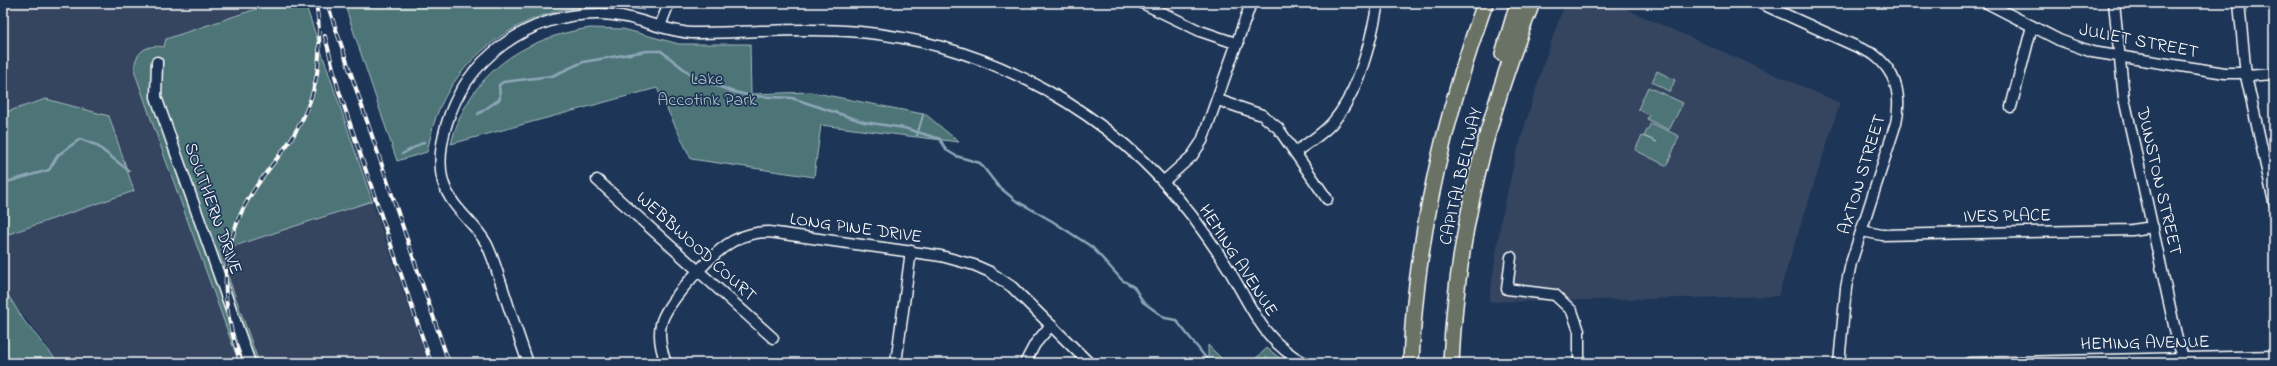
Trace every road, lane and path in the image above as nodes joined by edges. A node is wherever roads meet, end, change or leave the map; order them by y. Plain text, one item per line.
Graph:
1 (669, 3) edge
2 (1142, 3) edge
3 (1251, 3) edge
4 (1378, 3) edge
5 (1485, 3) edge
6 (1496, 3) edge
7 (1518, 3) edge
8 (1532, 3) edge
9 (1760, 3) edge
10 (1987, 3) edge
11 (2114, 3) edge
12 (2239, 3) edge
13 (660, 26) junction
14 (2032, 26) junction
15 (1238, 44) junction
16 (2119, 56) junction
17 (157, 62) dead end
18 (2246, 74) junction
19 (2274, 74) edge
20 (1218, 100) junction
21 (2011, 106) dead end
22 (1449, 118) junction
23 (1295, 152) junction
24 (1478, 172) junction
25 (597, 180) dead end
26 (1163, 182) junction
27 (1327, 200) dead end
28 (2274, 202) edge
29 (2152, 227) junction
30 (1862, 231) junction
31 (911, 251) junction
32 (1511, 258) dead end
33 (699, 272) junction
34 (1051, 325) junction
35 (774, 338) dead end
36 (2274, 356) edge
37 (2185, 361) edge
38 (2059, 362) edge
39 (250, 363) edge
40 (528, 363) edge
41 (666, 363) edge
42 (896, 363) edge
43 (1025, 363) edge
44 (1089, 363) edge
45 (1304, 363) edge
46 (1411, 363) edge
47 (1451, 363) edge
48 (1579, 363) edge
49 (1839, 363) edge
50 (1970, 363) edge

1 - 13 street
2 - 15 street
3 - 15 street
4 - 23 street
5 - 22 highway, CAPITAL BELTWAY
6 - 22 highway
7 - 24 highway
8 - 24 highway, CAPITAL BELTWAY
9 - 30 street, AXTON STREET
10 - 14 street, JULIET STREET
11 - 16 street, DUNSTON STREET
12 - 18 street
13 - 26 street, HEMING AVENUE
13 - 40 street, HEMING AVENUE
14 - 16 street, JULIET STREET
14 - 21 street
15 - 20 street
16 - 18 street, JULIET STREET
16 - 29 street, DUNSTON STREET
17 - 39 street, SOUTHERN DRIVE
18 - 19 street, JULIET STREET
18 - 28 street
20 - 23 street
20 - 26 street
22 - 46 highway, CAPITAL BELTWAY
23 - 27 street
24 - 47 highway, CAPITAL BELTWAY
25 - 33 street, WEBBWOOD COURT
26 - 45 street, HEMING AVENUE
29 - 30 street, IVES PLACE
29 - 37 street, DUNSTON STREET
30 - 49 street, AXTON STREET
31 - 33 street, LONG PINE DRIVE
31 - 34 street, LONG PINE DRIVE
31 - 42 street
32 - 48 street
33 - 35 street, WEBBWOOD COURT
33 - 41 street, LONG PINE DRIVE
34 - 43 street
34 - 44 street, LONG PINE DRIVE
36 - 37 street, HEMING AVENUE
37 - 38 street, HEMING AVENUE
38 - 50 street, HEMING AVENUE

